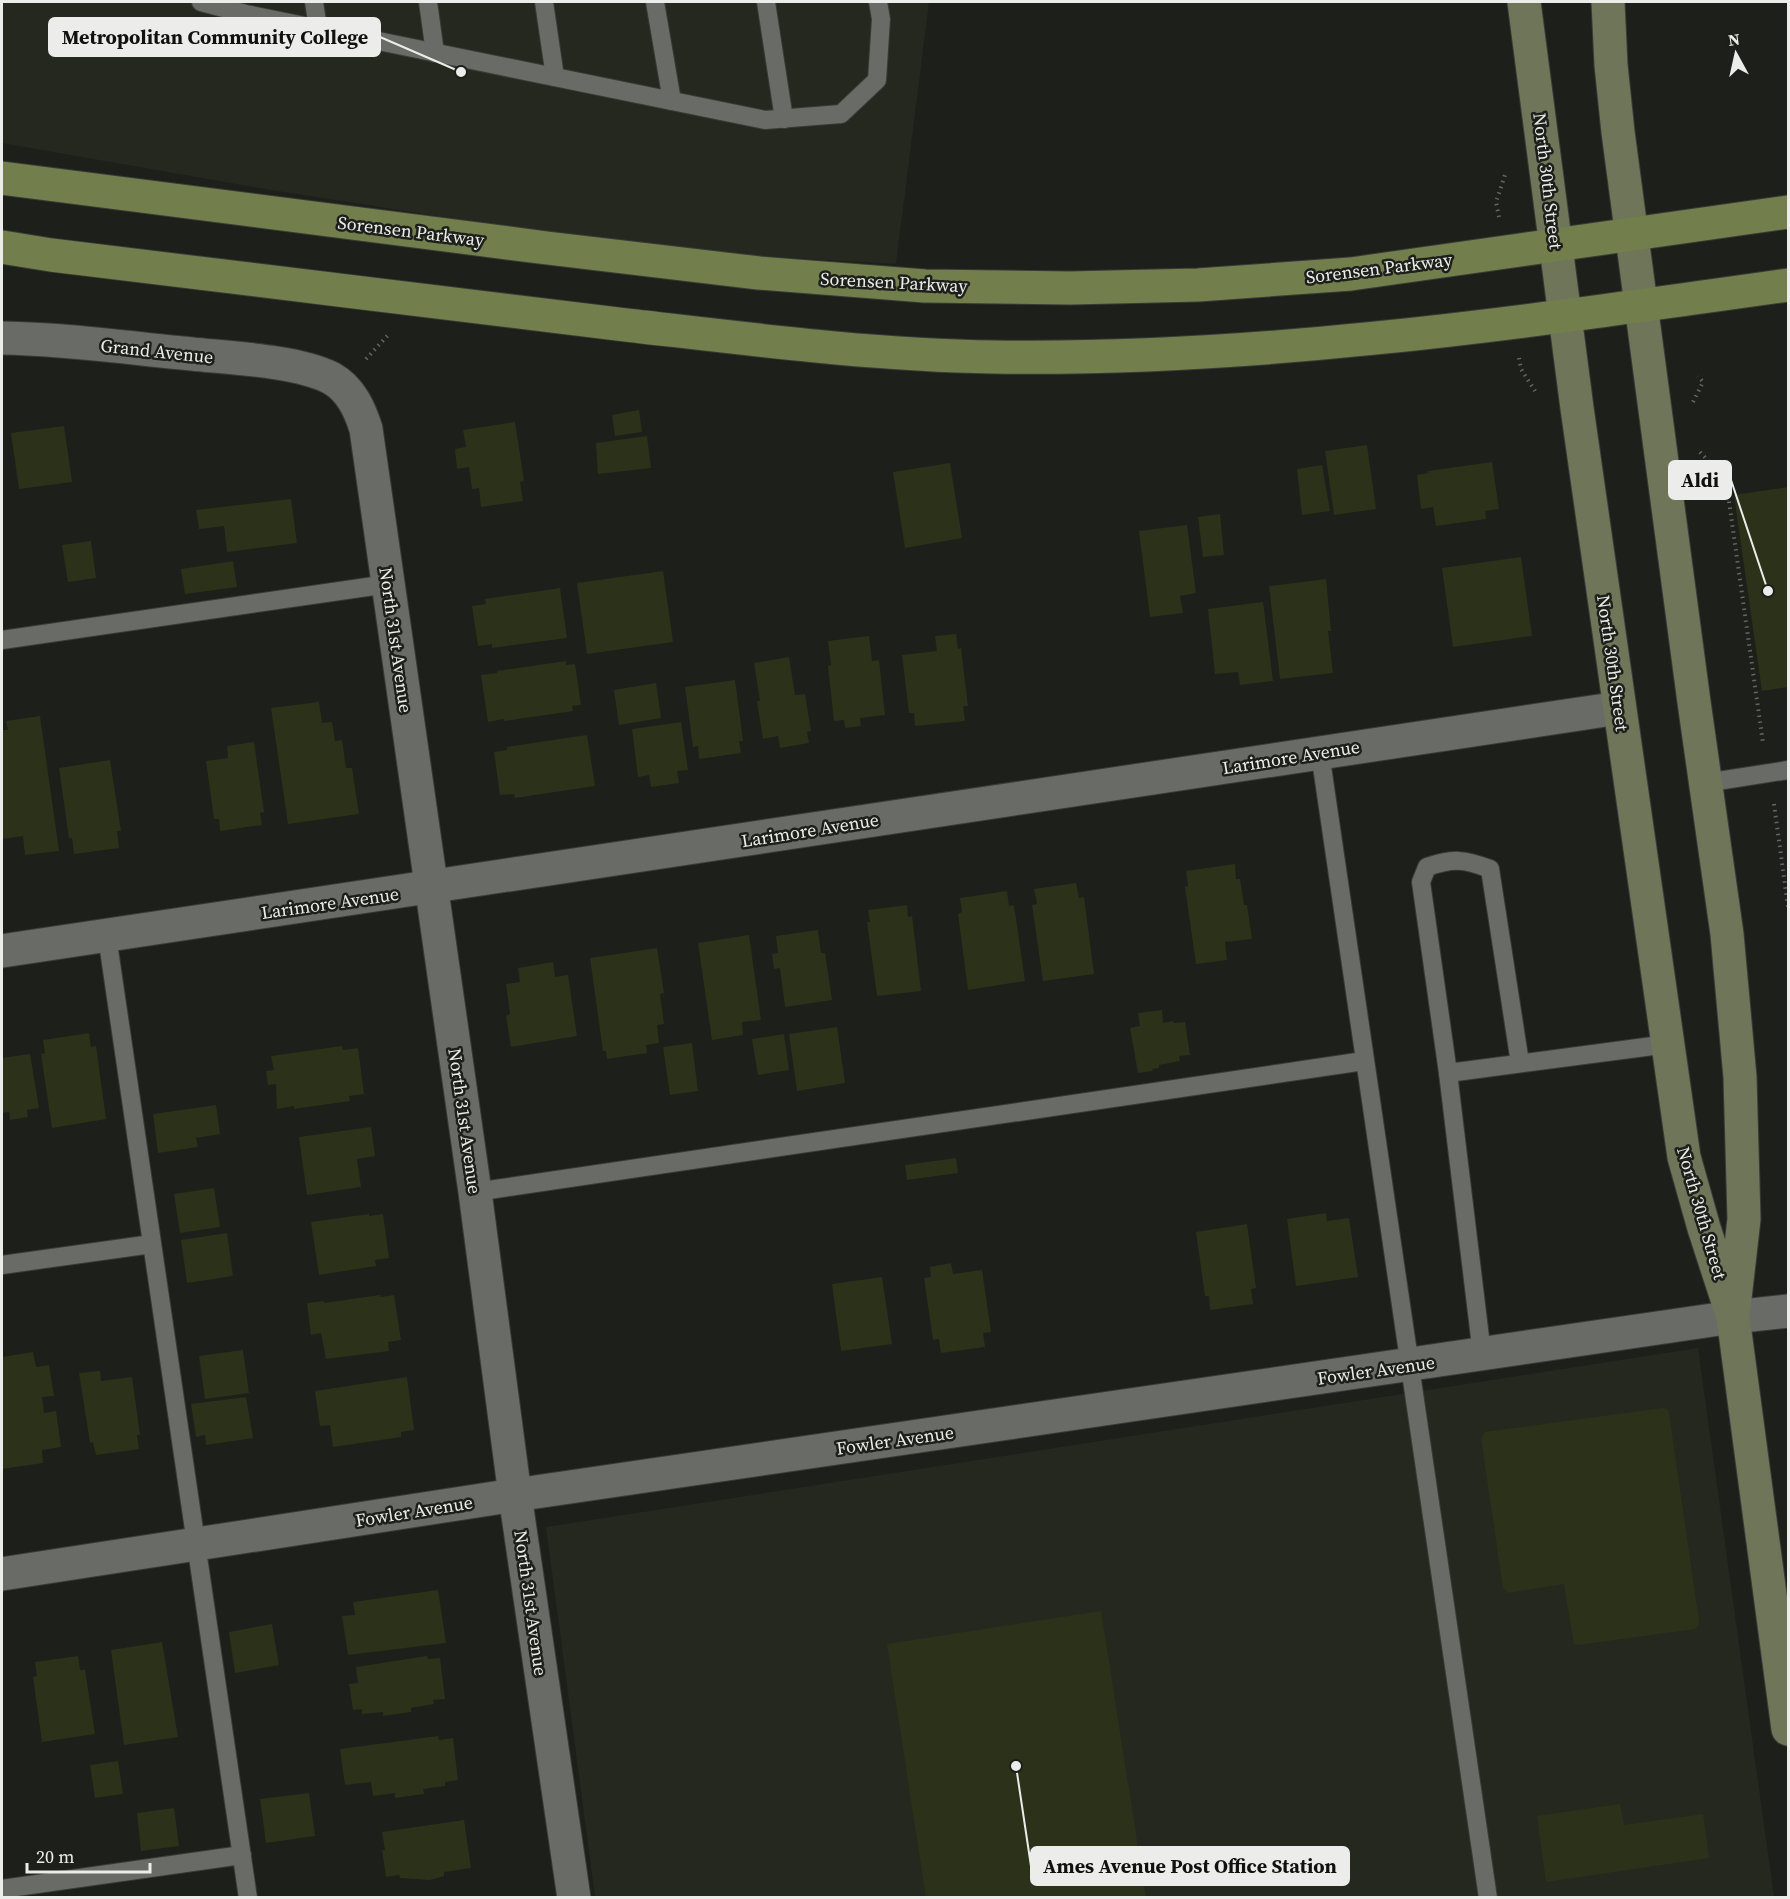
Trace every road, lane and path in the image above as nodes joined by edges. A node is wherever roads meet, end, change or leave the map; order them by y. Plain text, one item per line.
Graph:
1 (201, 2) edge
2 (314, 2) edge
3 (428, 2) edge
4 (544, 2) edge
5 (655, 2) edge
6 (766, 2) edge
7 (878, 2) edge
8 (1524, 2) edge
9 (1608, 2) edge
10 (318, 28) junction
11 (435, 52) junction
12 (555, 77) junction
13 (672, 101) junction
14 (784, 119) junction
15 (2, 178) edge
16 (1788, 212) edge
17 (1633, 234) junction
18 (1556, 245) junction
19 (2, 247) edge
20 (1788, 285) edge
21 (1642, 306) junction
22 (1565, 315) junction
23 (2, 338) edge
24 (312, 370) joint
25 (1698, 376) dead end
26 (1689, 410) dead end
27 (1696, 448) dead end
28 (388, 584) junction
29 (2, 640) edge
30 (1619, 708) junction
31 (1320, 753) junction
32 (1788, 770) edge
33 (1767, 773) junction
34 (1705, 783) junction
35 (431, 888) junction
36 (1788, 907) edge
37 (107, 936) junction
38 (2, 951) edge
39 (1668, 1044) junction
40 (1364, 1061) junction
41 (1520, 1063) junction
42 (1448, 1073) junction
43 (475, 1191) junction
44 (152, 1244) junction
45 (2, 1265) edge
46 (1788, 1311) edge
47 (1733, 1317) junction
48 (1482, 1354) junction
49 (1411, 1365) junction
50 (515, 1495) junction
51 (197, 1545) junction
52 (2, 1574) edge
53 (1788, 1729) edge
54 (242, 1855) junction
55 (2, 1889) edge
56 (248, 1898) edge
57 (574, 1898) edge
58 (1488, 1898) edge

1 - 10 lane
2 - 10 lane
3 - 11 lane
4 - 12 lane
5 - 13 lane
6 - 14 lane
7 - 14 lane
8 - 18 main road, North 30th Street
9 - 17 main road, North 30th Street
10 - 11 lane
11 - 12 lane
12 - 13 lane
13 - 14 lane
15 - 18 main road, Sorensen Parkway
16 - 17 main road, Sorensen Parkway
17 - 18 main road, Sorensen Parkway
17 - 21 main road, North 30th Street
18 - 22 main road, North 30th Street
19 - 22 main road
20 - 21 main road
21 - 22 main road
21 - 34 main road, North 30th Street
22 - 30 main road, North 30th Street
23 - 24 street, Grand Avenue
24 - 28 street, North 31st Avenue
25 - 26 path
27 - 33 path
28 - 29 lane
28 - 35 street, North 31st Avenue
30 - 31 street, Larimore Avenue
30 - 39 main road, North 30th Street
31 - 35 street, Larimore Avenue
31 - 40 lane
32 - 33 lane
33 - 34 lane
33 - 36 path
34 - 47 main road, North 30th Street
35 - 37 street, Larimore Avenue
35 - 43 street, North 31st Avenue
37 - 38 street, Larimore Avenue
37 - 44 lane
39 - 41 lane
39 - 47 main road, North 30th Street
40 - 43 lane
40 - 49 lane
41 - 42 lane
41 - 42 lane
42 - 48 lane
43 - 50 street, North 31st Avenue
44 - 45 lane
44 - 51 lane
46 - 47 street, Fowler Avenue
47 - 48 street, Fowler Avenue
47 - 53 main road, North 30th Street
48 - 49 street, Fowler Avenue
49 - 50 street, Fowler Avenue
49 - 58 lane
50 - 51 street, Fowler Avenue
50 - 57 street, North 31st Avenue
51 - 52 street, Fowler Avenue
51 - 54 lane
54 - 55 lane
54 - 56 lane

